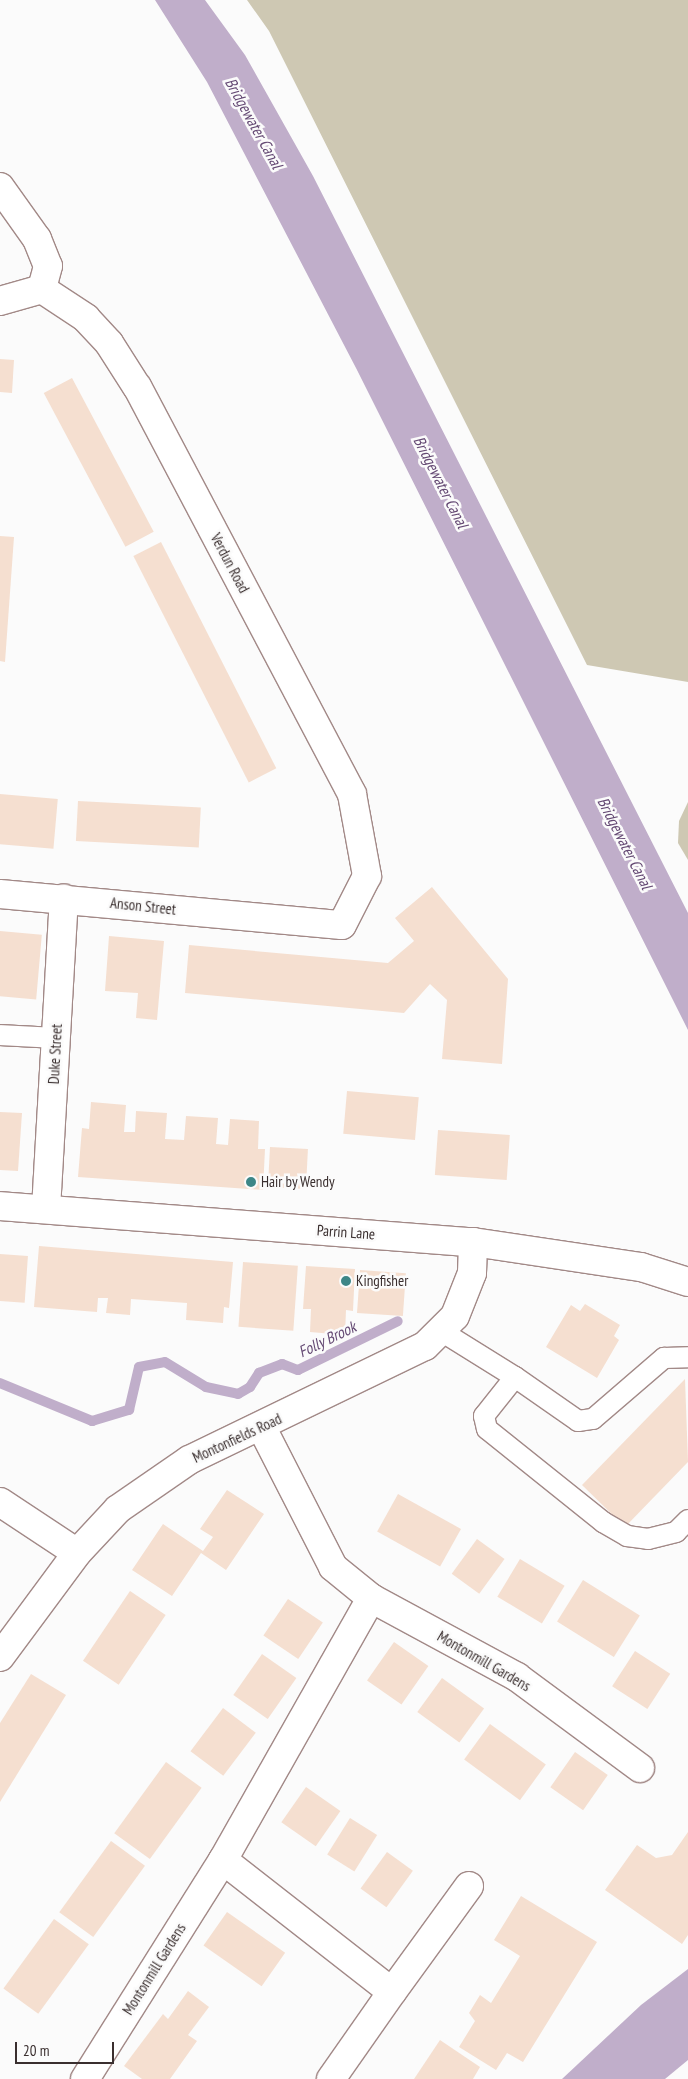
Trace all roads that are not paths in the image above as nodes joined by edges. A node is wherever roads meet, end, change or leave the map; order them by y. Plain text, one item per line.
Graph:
1 (0, 187) edge
2 (42, 289) junction
3 (0, 301) edge
4 (0, 894) edge
5 (64, 899) junction
6 (285, 920) joint
7 (0, 1035) edge
8 (56, 1038) junction
9 (0, 1206) edge
10 (46, 1209) junction
11 (475, 1243) junction
12 (688, 1282) edge
13 (441, 1330) junction
14 (688, 1357) edge
15 (515, 1377) junction
16 (262, 1428) junction
17 (0, 1502) edge
18 (688, 1520) edge
19 (77, 1554) junction
20 (371, 1598) junction
21 (0, 1657) edge
22 (640, 1768) dead end
23 (223, 1860) junction
24 (469, 1886) dead end
25 (392, 1992) junction
26 (85, 2079) edge
27 (331, 2079) edge

1 - 2 street
2 - 3 street
2 - 6 street, Verdun Road
4 - 5 street, Anson Street
5 - 6 street, Anson Street
5 - 8 street, Duke Street
7 - 8 lane
8 - 10 street, Duke Street
9 - 10 street, Parrin Lane
10 - 11 street, Parrin Lane
11 - 12 street, Parrin Lane
11 - 13 street, Montonfields Road
13 - 15 lane
13 - 16 street, Montonfields Road
14 - 15 lane
15 - 18 lane
16 - 19 street, Montonfields Road
16 - 20 street, Montonmill Gardens
17 - 19 street
19 - 21 street, Montonfields Road
20 - 22 street, Montonmill Gardens
20 - 23 street, Montonmill Gardens
23 - 25 street
23 - 26 street, Montonmill Gardens
24 - 25 street
25 - 27 street

